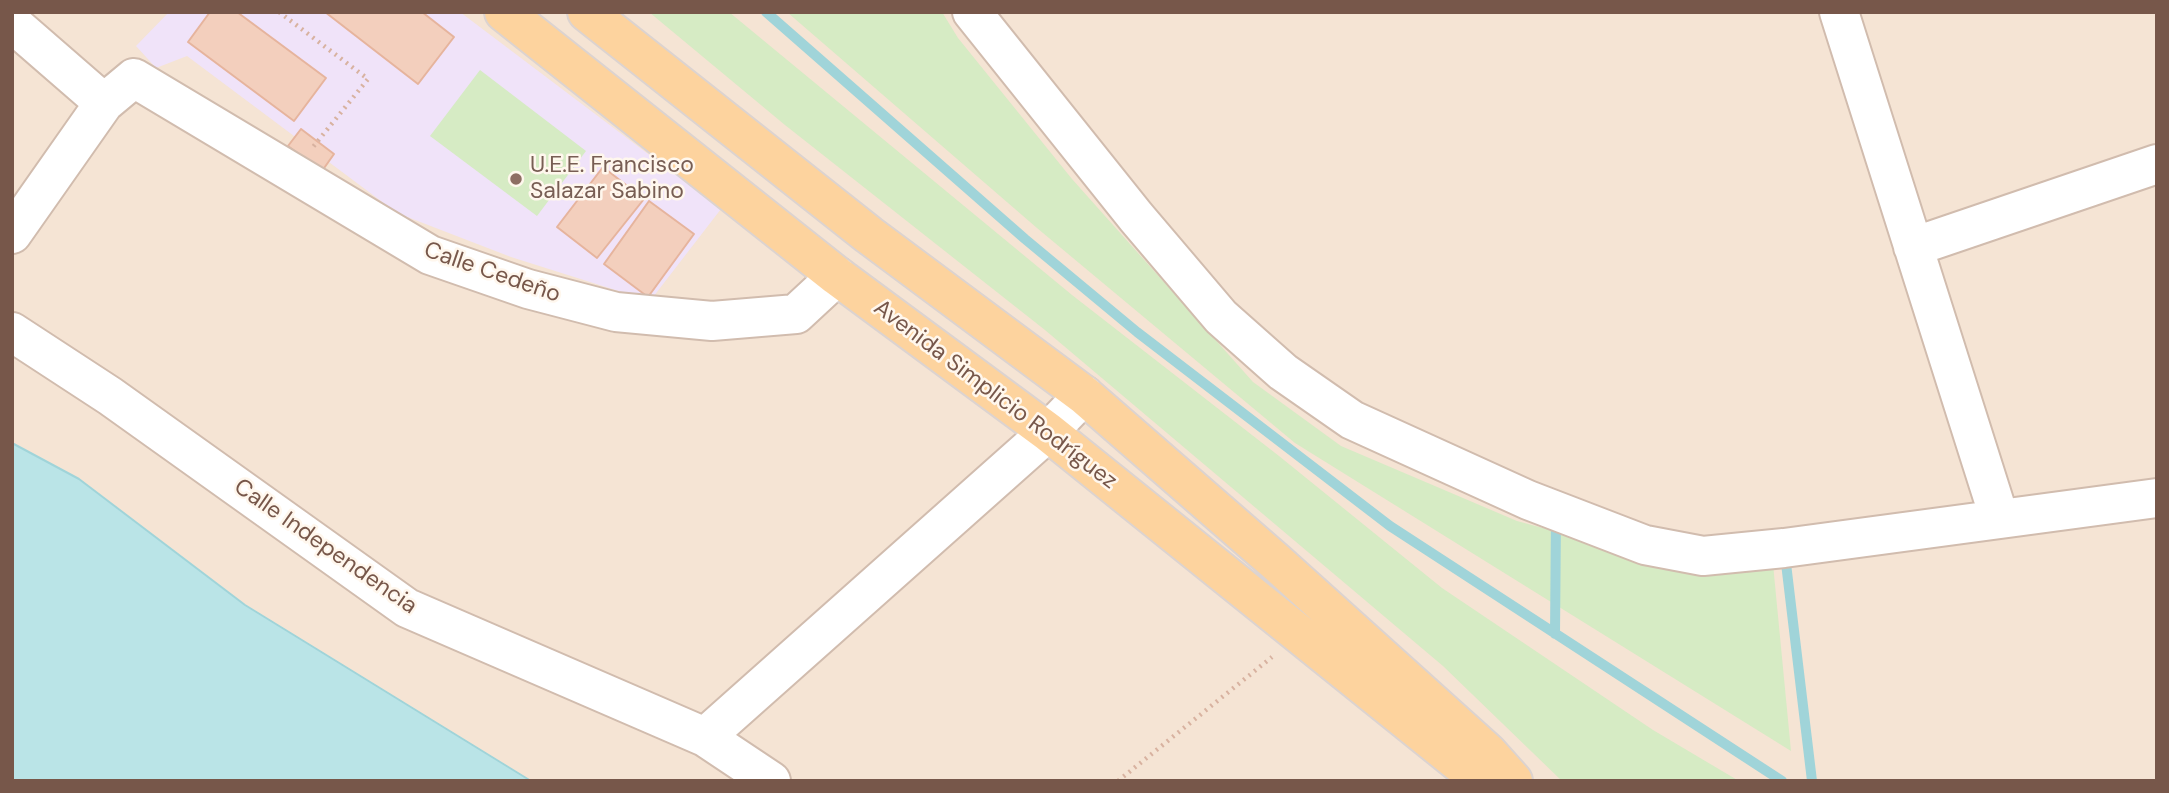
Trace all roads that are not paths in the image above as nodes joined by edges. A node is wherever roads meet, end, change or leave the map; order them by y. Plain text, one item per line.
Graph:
1 (504, 12) edge
2 (587, 12) edge
3 (972, 12) edge
4 (1839, 12) edge
5 (12, 23) edge
6 (104, 103) junction
7 (2157, 164) edge
8 (12, 234) edge
9 (1913, 247) junction
10 (836, 276) junction
11 (12, 332) edge
12 (1084, 394) junction
13 (1048, 432) junction
14 (2157, 498) edge
15 (1999, 517) junction
16 (705, 737) junction
17 (771, 781) edge
18 (1482, 781) edge
19 (1513, 781) edge

1 - 10 main road, Avenida Simplicio Rodríguez
2 - 12 main road
3 - 15 street
4 - 9 street
5 - 6 street
6 - 8 street
6 - 10 street, Calle Cedeño
7 - 9 street
9 - 15 street
10 - 13 main road, Avenida Simplicio Rodríguez
11 - 16 street, Calle Independencia
12 - 13 street
12 - 19 main road
13 - 16 street
13 - 18 main road, Avenida Simplicio Rodríguez
14 - 15 street
16 - 17 street, Calle Independencia

